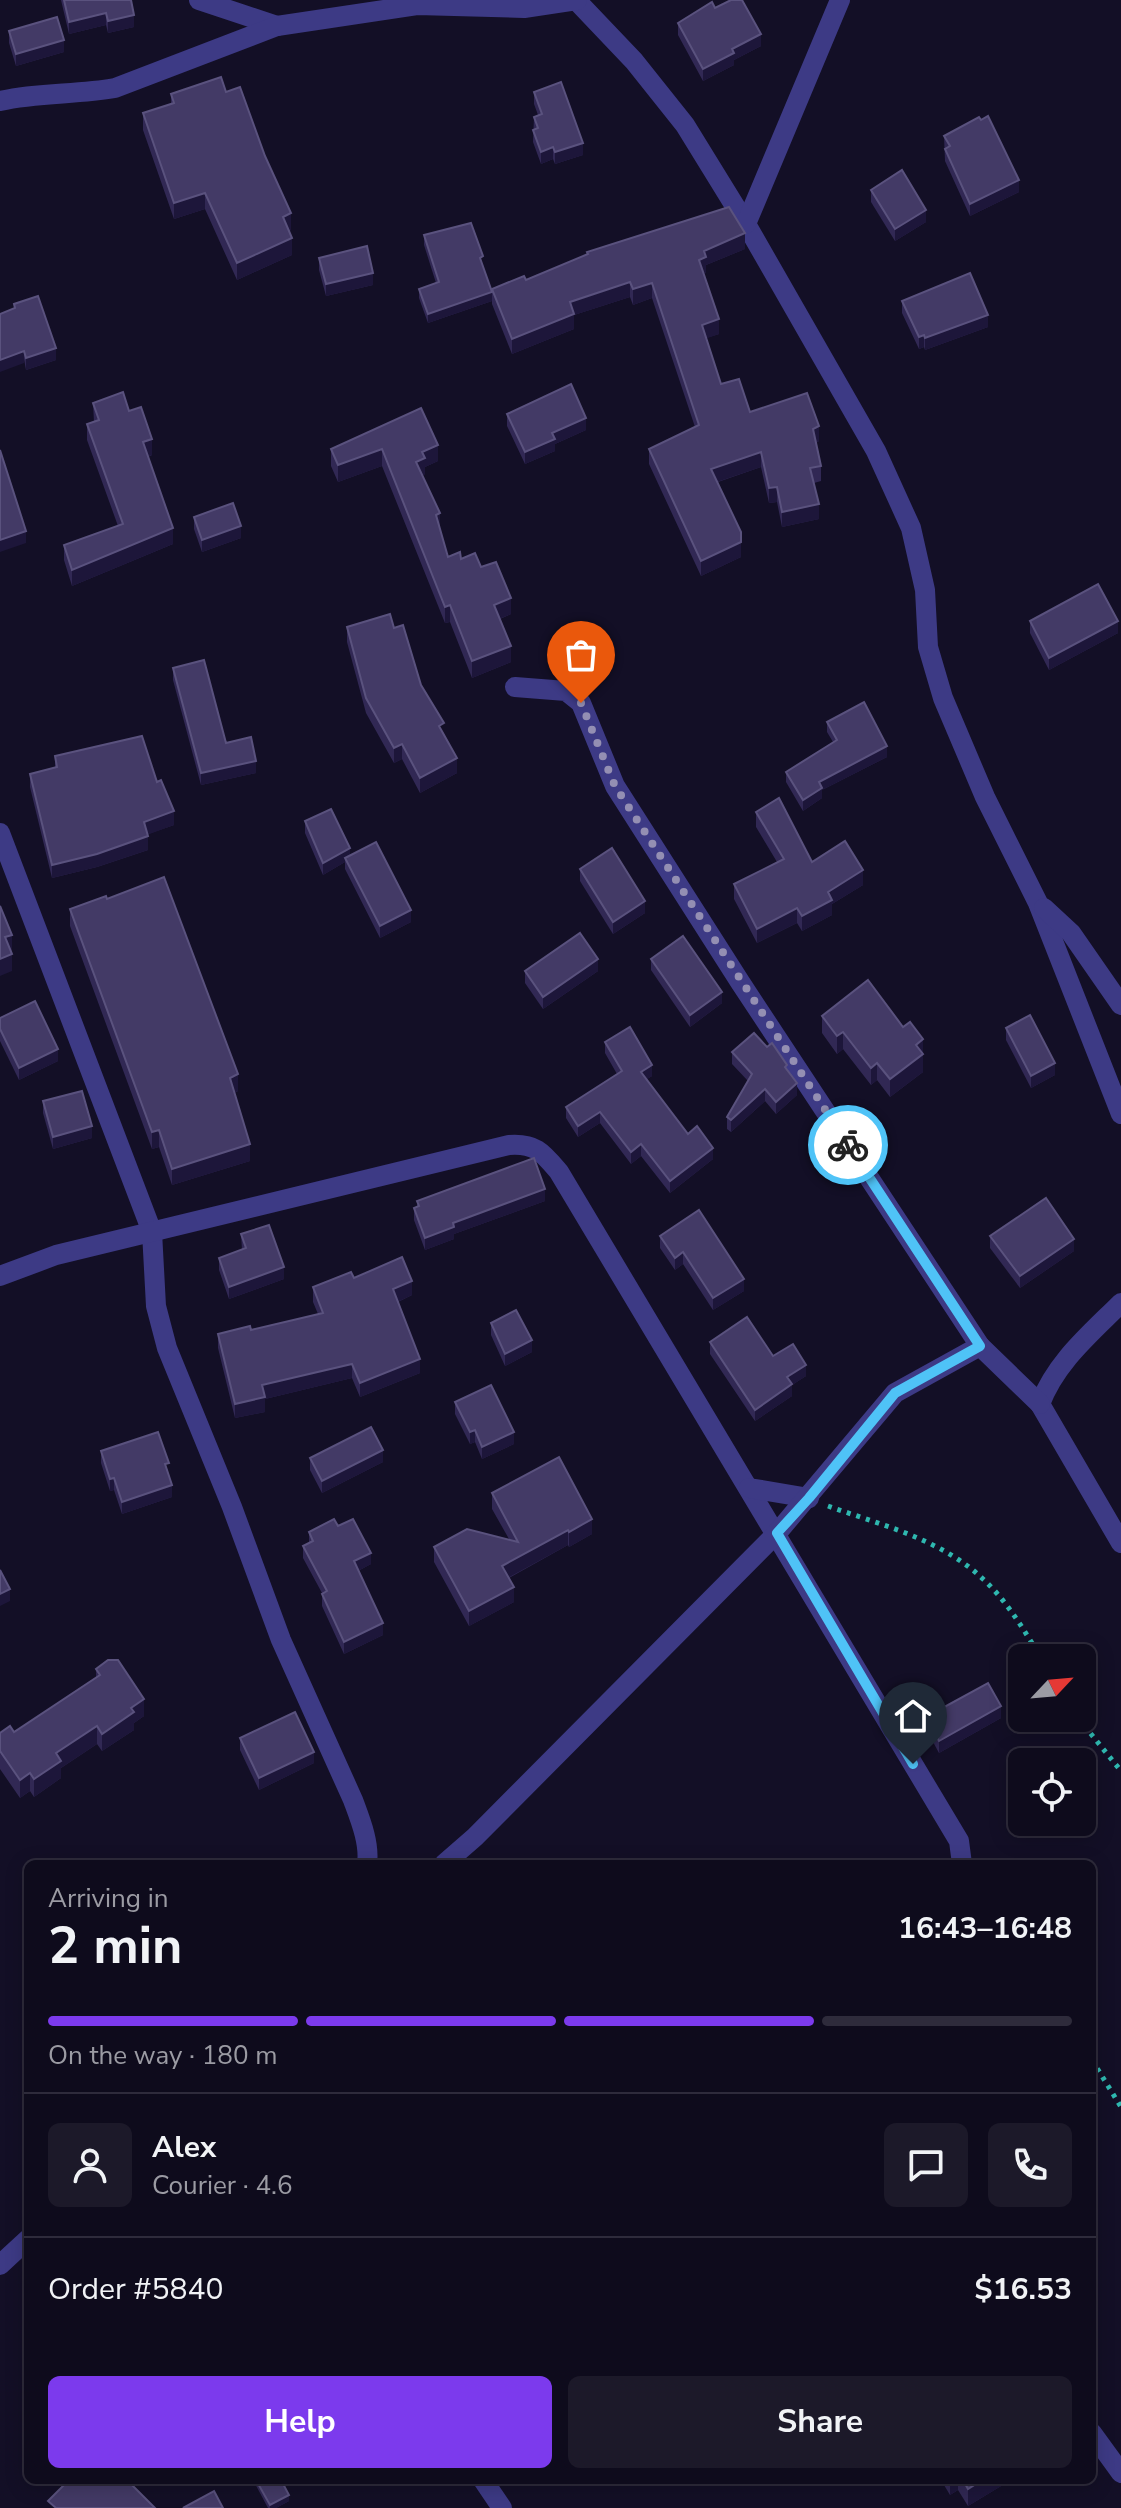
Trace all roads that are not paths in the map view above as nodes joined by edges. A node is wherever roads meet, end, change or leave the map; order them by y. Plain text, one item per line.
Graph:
1 (199, 0) edge
2 (576, 0) edge
3 (840, 0) edge
4 (232, 6) edge
5 (277, 26) junction
6 (0, 101) edge
7 (746, 224) junction
8 (515, 687) dead end
9 (0, 833) edge
10 (1038, 903) junction
11 (1121, 1005) edge
12 (1121, 1114) edge
13 (152, 1232) junction
14 (0, 1276) edge
15 (1121, 1303) edge
16 (980, 1346) junction
17 (1040, 1404) junction
18 (749, 1488) junction
19 (809, 1498) junction
20 (777, 1533) junction
21 (1121, 1543) edge
22 (371, 1860) edge
23 (449, 1860) edge
24 (961, 1860) edge
25 (24, 2243) edge
26 (0, 2265) edge
27 (1096, 2439) edge
28 (1121, 2473) edge
29 (486, 2484) edge
30 (502, 2508) edge

1 - 4 street
2 - 5 street
2 - 7 street
3 - 7 street
4 - 5 street
5 - 6 street
7 - 10 street
8 - 16 street
9 - 13 street
10 - 11 street
10 - 12 street
13 - 14 street
13 - 18 street
13 - 22 street
15 - 17 street
16 - 17 street
16 - 19 street
17 - 21 street
18 - 19 street
18 - 20 street
19 - 20 street
20 - 23 street
20 - 24 street
25 - 26 street
27 - 28 street
29 - 30 street

